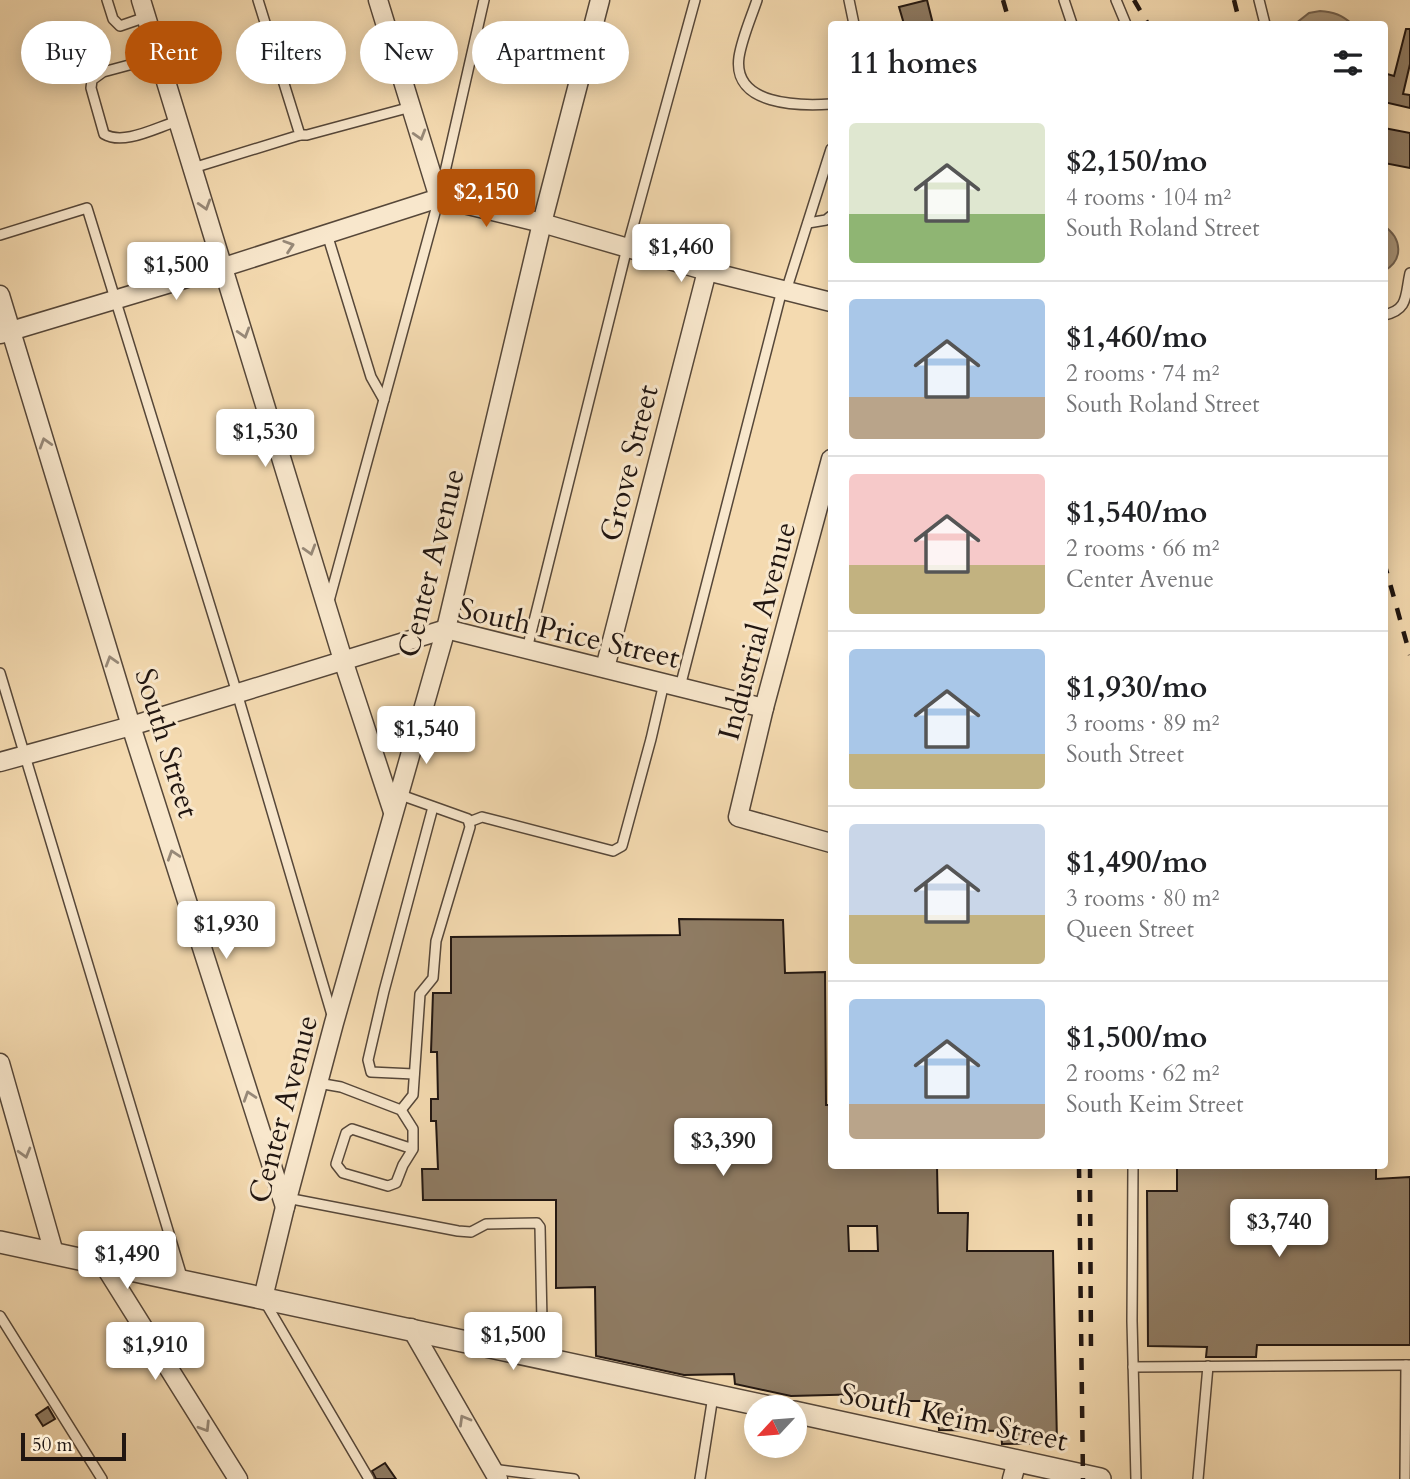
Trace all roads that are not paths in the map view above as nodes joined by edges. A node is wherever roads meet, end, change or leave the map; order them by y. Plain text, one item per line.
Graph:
1 (107, 0) edge
2 (258, 0) edge
3 (378, 0) edge
4 (484, 0) edge
5 (600, 0) edge
6 (695, 0) edge
7 (757, 0) edge
8 (849, 0) edge
9 (1064, 0) edge
10 (1116, 0) edge
11 (1259, 0) edge
12 (143, 9) edge
13 (853, 21) edge
14 (1071, 21) edge
15 (1125, 21) edge
16 (1264, 21) edge
17 (125, 66) edge
18 (167, 84) edge
19 (828, 104) edge
20 (411, 107) junction
21 (178, 121) junction
22 (300, 135) junction
23 (828, 159) edge
24 (193, 168) junction
25 (439, 198) junction
26 (828, 218) edge
27 (542, 223) junction
28 (808, 223) junction
29 (327, 234) junction
30 (0, 235) edge
31 (627, 248) junction
32 (224, 267) junction
33 (707, 271) junction
34 (1410, 273) edge
35 (784, 290) junction
36 (0, 295) edge
37 (117, 300) junction
38 (828, 301) edge
39 (1388, 314) edge
40 (5, 333) edge
41 (384, 400) junction
42 (828, 469) edge
43 (327, 607) junction
44 (446, 629) junction
45 (527, 649) junction
46 (343, 660) junction
47 (605, 668) junction
48 (0, 673) edge
49 (672, 685) junction
50 (237, 693) junction
51 (764, 708) junction
52 (131, 726) junction
53 (24, 755) junction
54 (0, 762) edge
55 (392, 793) junction
56 (433, 807) junction
57 (469, 822) junction
58 (828, 842) edge
59 (334, 1023) junction
60 (0, 1063) edge
61 (414, 1074) junction
62 (318, 1083) junction
63 (401, 1110) junction
64 (413, 1149) junction
65 (1133, 1169) edge
66 (286, 1203) junction
67 (0, 1242) edge
68 (54, 1253) junction
69 (104, 1265) junction
70 (183, 1282) junction
71 (263, 1298) junction
72 (0, 1316) edge
73 (411, 1328) junction
74 (538, 1356) junction
75 (1408, 1365) edge
76 (1208, 1366) junction
77 (1133, 1367) junction
78 (713, 1394) junction
79 (744, 1401) edge
80 (807, 1415) edge
81 (1014, 1470) edge
82 (495, 1474) edge
83 (102, 1479) edge
84 (238, 1479) edge
85 (369, 1479) edge
86 (574, 1479) edge
87 (700, 1479) edge
88 (1100, 1479) edge
89 (1136, 1479) edge
90 (1198, 1479) edge
91 (1405, 1479) edge

1 - 12 lane
2 - 22 lane
3 - 20 street
4 - 25 lane
5 - 27 street, Center Avenue
6 - 31 lane
7 - 19 lane
8 - 13 lane
9 - 14 lane
10 - 15 lane
11 - 16 lane
17 - 21 lane
18 - 21 street
20 - 22 lane
20 -> 25 street
21 - 24 street
22 - 24 lane
23 - 28 lane
24 -> 32 street
25 - 27 street
25 - 29 street
25 - 41 lane
26 - 28 lane
27 - 31 street
27 - 44 street, Center Avenue
28 - 35 lane
32 -> 29 street
29 - 41 lane
30 - 37 lane
31 - 33 street
31 - 45 lane
32 - 37 street
32 -> 43 street
33 - 35 street
33 - 47 street, Grove Street
34 - 39 lane
35 - 38 street
35 - 49 lane
36 - 40 street, South Street
37 - 40 street
37 - 50 lane
52 -> 40 street, South Street
41 - 43 lane
42 - 51 street, Industrial Avenue
43 - 46 street
44 - 45 street, South Price Street
44 - 46 street, South Price Street
44 - 55 street, Center Avenue
45 - 47 street, South Price Street
46 - 50 street, South Price Street
46 - 55 street
47 - 49 street, South Price Street
48 - 53 lane
49 - 51 street, South Price Street
49 - 57 lane
50 - 52 street, South Price Street
50 - 59 lane
51 - 58 street, Industrial Avenue
52 - 53 street, South Price Street
66 -> 52 street, South Street
53 - 54 street, South Price Street
53 - 70 lane
55 - 56 lane
55 - 59 street, Center Avenue
56 - 57 lane
56 - 61 lane
57 - 61 lane
59 - 62 street, Center Avenue
60 -> 68 street
61 - 63 lane
62 - 63 lane
62 - 66 street, Center Avenue
63 - 64 lane
64 - 64 lane
65 - 77 lane
66 - 71 street, Center Avenue
66 - 74 lane
67 - 68 street
68 - 69 street
69 - 70 street
69 -> 84 street
70 - 71 street
71 - 73 street
71 - 85 lane
72 - 83 lane
73 - 74 street
82 -> 73 street
74 - 78 street
75 - 76 lane
75 - 91 lane
76 - 77 lane
76 - 90 lane
77 - 89 lane
78 - 79 street
78 - 87 lane
80 - 81 street, South Keim Street
81 - 88 street, South Keim Street
82 - 86 lane

